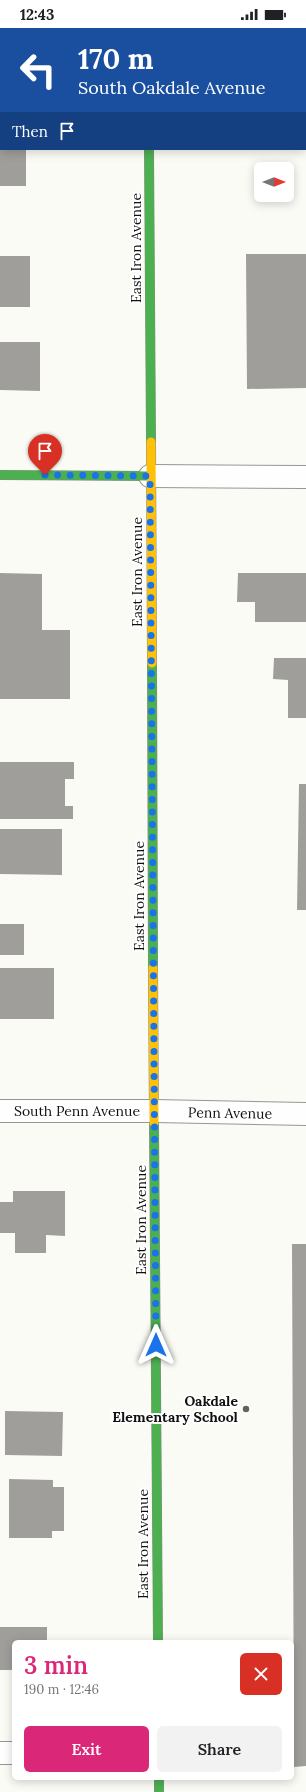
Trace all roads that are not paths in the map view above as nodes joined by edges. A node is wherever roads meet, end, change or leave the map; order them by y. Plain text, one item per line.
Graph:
1 (149, 150) edge
2 (0, 475) edge
3 (150, 476) junction
4 (306, 477) edge
5 (0, 1111) edge
6 (154, 1111) junction
7 (306, 1114) edge
8 (158, 1640) edge
9 (0, 1753) edge
10 (12, 1753) edge
11 (159, 1780) edge
12 (159, 1792) edge

1 - 3 street, East Iron Avenue
2 - 3 street
3 - 4 street
3 - 6 street, East Iron Avenue
5 - 6 street, South Penn Avenue
6 - 7 street, Penn Avenue
6 - 8 street, East Iron Avenue
9 - 10 street
11 - 12 street

